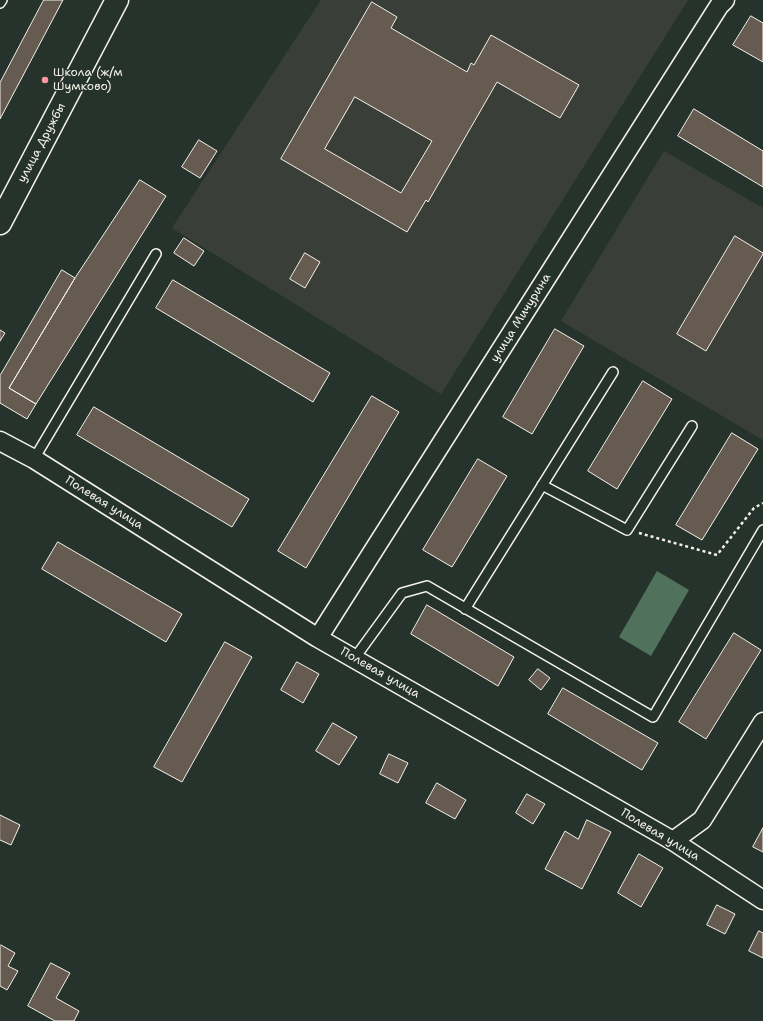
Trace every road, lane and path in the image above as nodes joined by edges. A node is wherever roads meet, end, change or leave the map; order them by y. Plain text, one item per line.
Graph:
1 (2, 0) edge
2 (117, 0) edge
3 (725, 0) edge
4 (0, 3) edge
5 (0, 223) edge
6 (156, 254) dead end
7 (613, 372) dead end
8 (692, 426) dead end
9 (0, 441) edge
10 (34, 460) junction
11 (542, 485) junction
12 (763, 503) edge
13 (627, 530) junction
14 (763, 530) edge
15 (465, 609) junction
16 (318, 638) junction
17 (354, 658) junction
18 (763, 722) edge
19 (673, 841) junction
20 (763, 900) edge

1 - 4 lane
2 - 5 main road, улица Дружбы
3 - 16 street, улица Мичурина
6 - 10 lane
7 - 11 lane
8 - 13 lane
9 - 10 street, Полевая улица
10 - 16 street, Полевая улица
11 - 13 lane
11 - 15 lane
12 - 13 path
14 - 15 lane
15 - 17 lane
16 - 17 street, Полевая улица
17 - 19 street, Полевая улица
18 - 19 street
19 - 20 street, Полевая улица

